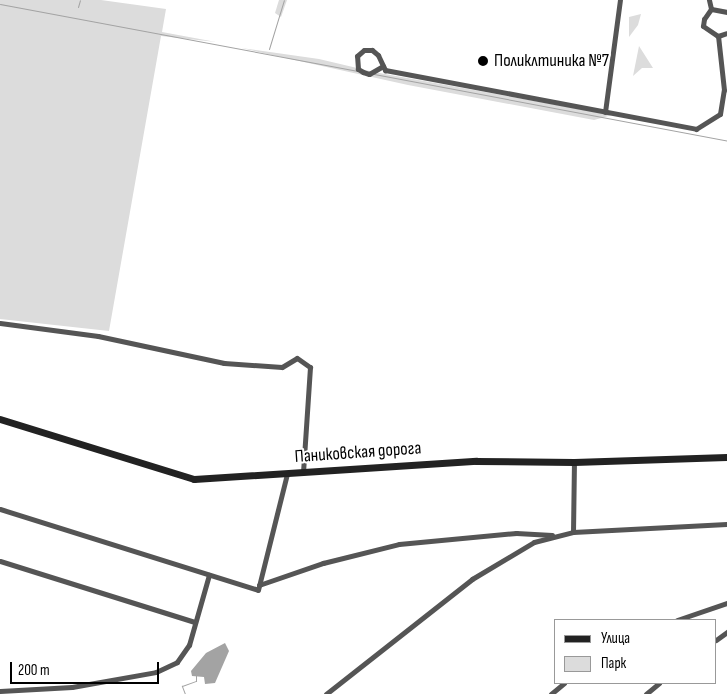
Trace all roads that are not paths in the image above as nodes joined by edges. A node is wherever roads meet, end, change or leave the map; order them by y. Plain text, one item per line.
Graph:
1 (620, 0) edge
2 (709, 0) edge
3 (711, 9) junction
4 (727, 12) edge
5 (727, 33) edge
6 (718, 36) junction
7 (383, 66) junction
8 (605, 112) junction
9 (0, 323) edge
10 (0, 419) edge
11 (727, 457) edge
12 (574, 462) junction
13 (303, 472) junction
14 (287, 474) junction
15 (0, 510) edge
16 (727, 524) edge
17 (574, 532) junction
18 (555, 536) junction
19 (0, 561) edge
20 (209, 575) junction
21 (259, 585) junction
22 (727, 603) edge
23 (679, 619) edge
24 (195, 622) junction
25 (563, 684) edge
26 (658, 684) edge
27 (0, 691) edge
28 (326, 694) edge
29 (551, 694) edge
30 (646, 694) edge

1 - 8 street
2 - 3 street
3 - 4 street
3 - 6 street
5 - 6 street
6 - 8 street
7 - 7 street
7 - 8 street
9 - 13 street
10 - 14 street, Паниковская дорога
11 - 12 street, Паниковская дорога
12 - 13 street, Паниковская дорога
12 - 17 street
13 - 14 street, Паниковская дорога
14 - 21 street
15 - 20 street
16 - 17 street
17 - 18 street
18 - 21 street
18 - 28 street
19 - 24 street
20 - 21 street
20 - 24 street
22 - 23 street
24 - 27 street
25 - 29 street
26 - 30 street

